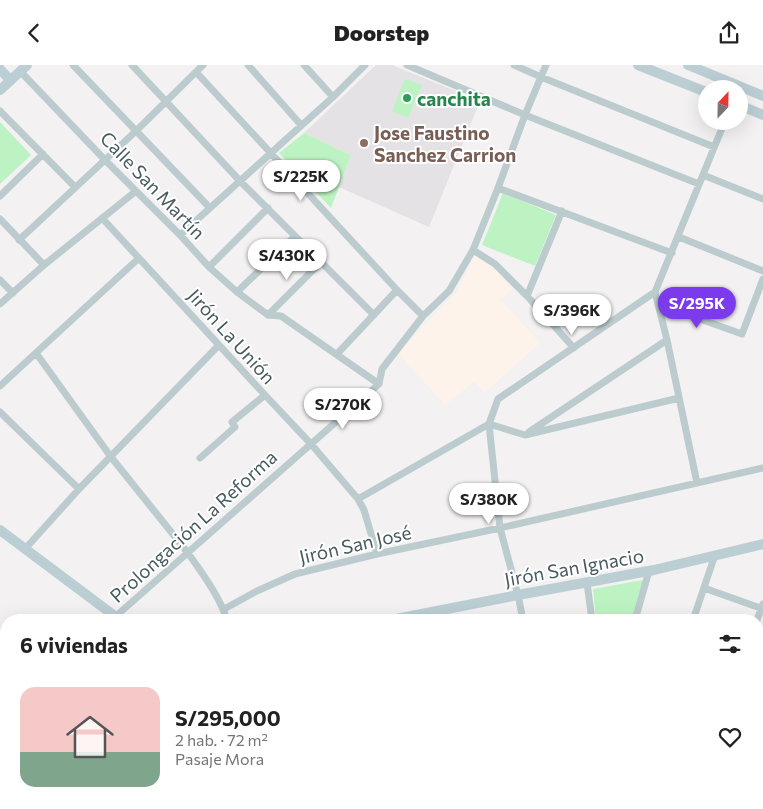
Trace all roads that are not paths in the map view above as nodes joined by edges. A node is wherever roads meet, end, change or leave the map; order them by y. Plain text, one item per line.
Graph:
1 (74, 65) edge
2 (132, 65) edge
3 (203, 65) edge
4 (248, 65) edge
5 (304, 65) edge
6 (365, 65) edge
7 (407, 65) edge
8 (514, 65) edge
9 (546, 65) edge
10 (638, 65) edge
11 (688, 65) edge
12 (20, 67) edge
13 (0, 69) edge
14 (196, 72) junction
15 (541, 77) junction
16 (10, 80) junction
17 (722, 80) edge
18 (698, 89) edge
19 (0, 90) edge
20 (748, 90) edge
21 (763, 95) edge
22 (333, 97) junction
23 (165, 102) junction
24 (748, 109) edge
25 (0, 111) edge
26 (525, 115) junction
27 (763, 115) edge
28 (301, 125) junction
29 (721, 130) edge
30 (136, 131) junction
31 (714, 147) junction
32 (271, 153) junction
33 (43, 155) junction
34 (105, 160) junction
35 (704, 175) junction
36 (240, 181) junction
37 (700, 184) junction
38 (75, 187) junction
39 (498, 188) junction
40 (136, 191) junction
41 (0, 196) edge
42 (763, 199) edge
43 (210, 208) junction
44 (268, 208) junction
45 (562, 211) junction
46 (102, 218) junction
47 (0, 219) edge
48 (180, 235) junction
49 (295, 236) junction
50 (678, 237) junction
51 (19, 240) junction
52 (473, 250) junction
53 (672, 253) junction
54 (139, 258) junction
55 (321, 262) junction
56 (44, 265) junction
57 (209, 267) junction
58 (763, 271) edge
59 (763, 279) edge
60 (0, 280) edge
61 (397, 290) junction
62 (237, 292) junction
63 (655, 292) junction
64 (13, 293) junction
65 (527, 296) junction
66 (0, 304) edge
67 (658, 304) junction
68 (268, 315) junction
69 (374, 315) junction
70 (423, 316) junction
71 (667, 340) junction
72 (219, 345) junction
73 (574, 347) junction
74 (36, 353) junction
75 (337, 354) junction
76 (379, 384) junction
77 (0, 386) edge
78 (264, 395) junction
79 (679, 398) junction
80 (0, 411) edge
81 (488, 424) junction
82 (525, 435) junction
83 (311, 444) junction
84 (110, 457) junction
85 (200, 458) dead end
86 (763, 468) edge
87 (697, 483) junction
88 (79, 489) junction
89 (358, 499) junction
90 (500, 528) junction
91 (0, 530) edge
92 (763, 543) edge
93 (25, 549) junction
94 (188, 553) junction
95 (377, 554) junction
96 (715, 555) junction
97 (649, 571) junction
98 (588, 583) junction
99 (704, 588) junction
100 (518, 595) junction
101 (763, 607) edge
102 (224, 609) junction
103 (113, 614) edge
104 (122, 614) edge
105 (225, 614) edge
106 (421, 614) edge
107 (522, 614) edge
108 (591, 614) edge
109 (637, 614) edge
110 (695, 614) edge

1 - 30 street
2 - 23 street
3 - 14 street
4 - 28 street
5 - 22 street
6 - 22 street
7 - 26 street
8 - 15 street
9 - 15 street, Prolongación La Reforma
10 - 18 street
11 - 17 street
12 - 16 street
12 - 34 street, Calle San Martín
13 - 16 street
14 - 23 street
14 - 32 street
15 - 26 street, Prolongación La Reforma
15 - 31 street
16 - 19 street
20 - 21 street
22 - 28 street
23 - 30 street
23 - 36 street
24 - 27 street
25 - 33 street
26 - 37 street
26 - 39 street, Prolongación La Reforma
28 - 32 street
29 - 31 street
30 - 34 street
30 - 43 street
31 - 35 street
32 - 36 street
32 - 61 street
33 - 38 street
33 - 41 street
34 - 38 street
34 - 40 street, Calle San Martín
35 - 37 street
35 - 42 street
36 - 43 street
36 - 44 street
37 - 50 street
38 - 51 street
39 - 45 street
39 - 52 street, Prolongación La Reforma
40 - 46 street
40 - 48 street, Calle San Martín
43 - 48 street
44 - 49 street
44 - 57 street
45 - 53 street
45 - 65 street
46 - 54 street, Jirón La Unión
46 - 56 street
47 - 51 street
48 - 57 street, Calle San Martín
49 - 55 street
49 - 62 street
50 - 53 street
50 - 58 street
51 - 56 street
52 - 65 street
52 - 70 street, Prolongación La Reforma
53 - 63 street
54 - 72 street, Jirón La Unión
54 - 74 street
55 - 68 street
55 - 69 street
56 - 64 street
57 - 62 street, Calle San Martín
59 - 67 street
60 - 64 street
61 - 69 street
61 - 70 street
62 - 68 street, Calle San Martín
63 - 67 street
63 - 73 street
64 - 66 street
65 - 73 street
67 - 71 street
68 - 75 street, Calle San Martín
69 - 75 street
70 - 76 street, Prolongación La Reforma
71 - 79 street
71 - 82 street
72 - 78 street, Jirón La Unión
72 - 84 street
73 - 81 street
74 - 77 street
74 - 84 street
75 - 76 street, Calle San Martín
76 - 83 street, Prolongación La Reforma
78 - 83 street, Jirón La Unión
78 - 85 street
79 - 82 street
79 - 87 street
80 - 88 street
81 - 82 street
81 - 89 street
81 - 90 street
83 - 89 street, Jirón La Unión
83 - 94 street, Prolongación La Reforma
84 - 88 street
84 - 94 street
86 - 87 street, Jirón San José
87 - 90 street, Jirón San José
88 - 93 street
89 - 95 street, Jirón La Unión
90 - 95 street, Jirón San José
90 - 100 street
91 - 93 street
92 - 96 street, Jirón San Ignacio
93 - 103 street
94 - 102 street
94 - 104 street, Prolongación La Reforma
95 - 102 street, Jirón San José
96 - 97 street, Jirón San Ignacio
96 - 99 street
97 - 98 street, Jirón San Ignacio
97 - 109 street
98 - 100 street, Jirón San Ignacio
98 - 108 street
99 - 101 street
99 - 110 street
100 - 106 street, Jirón San Ignacio
100 - 107 street
102 - 105 street

